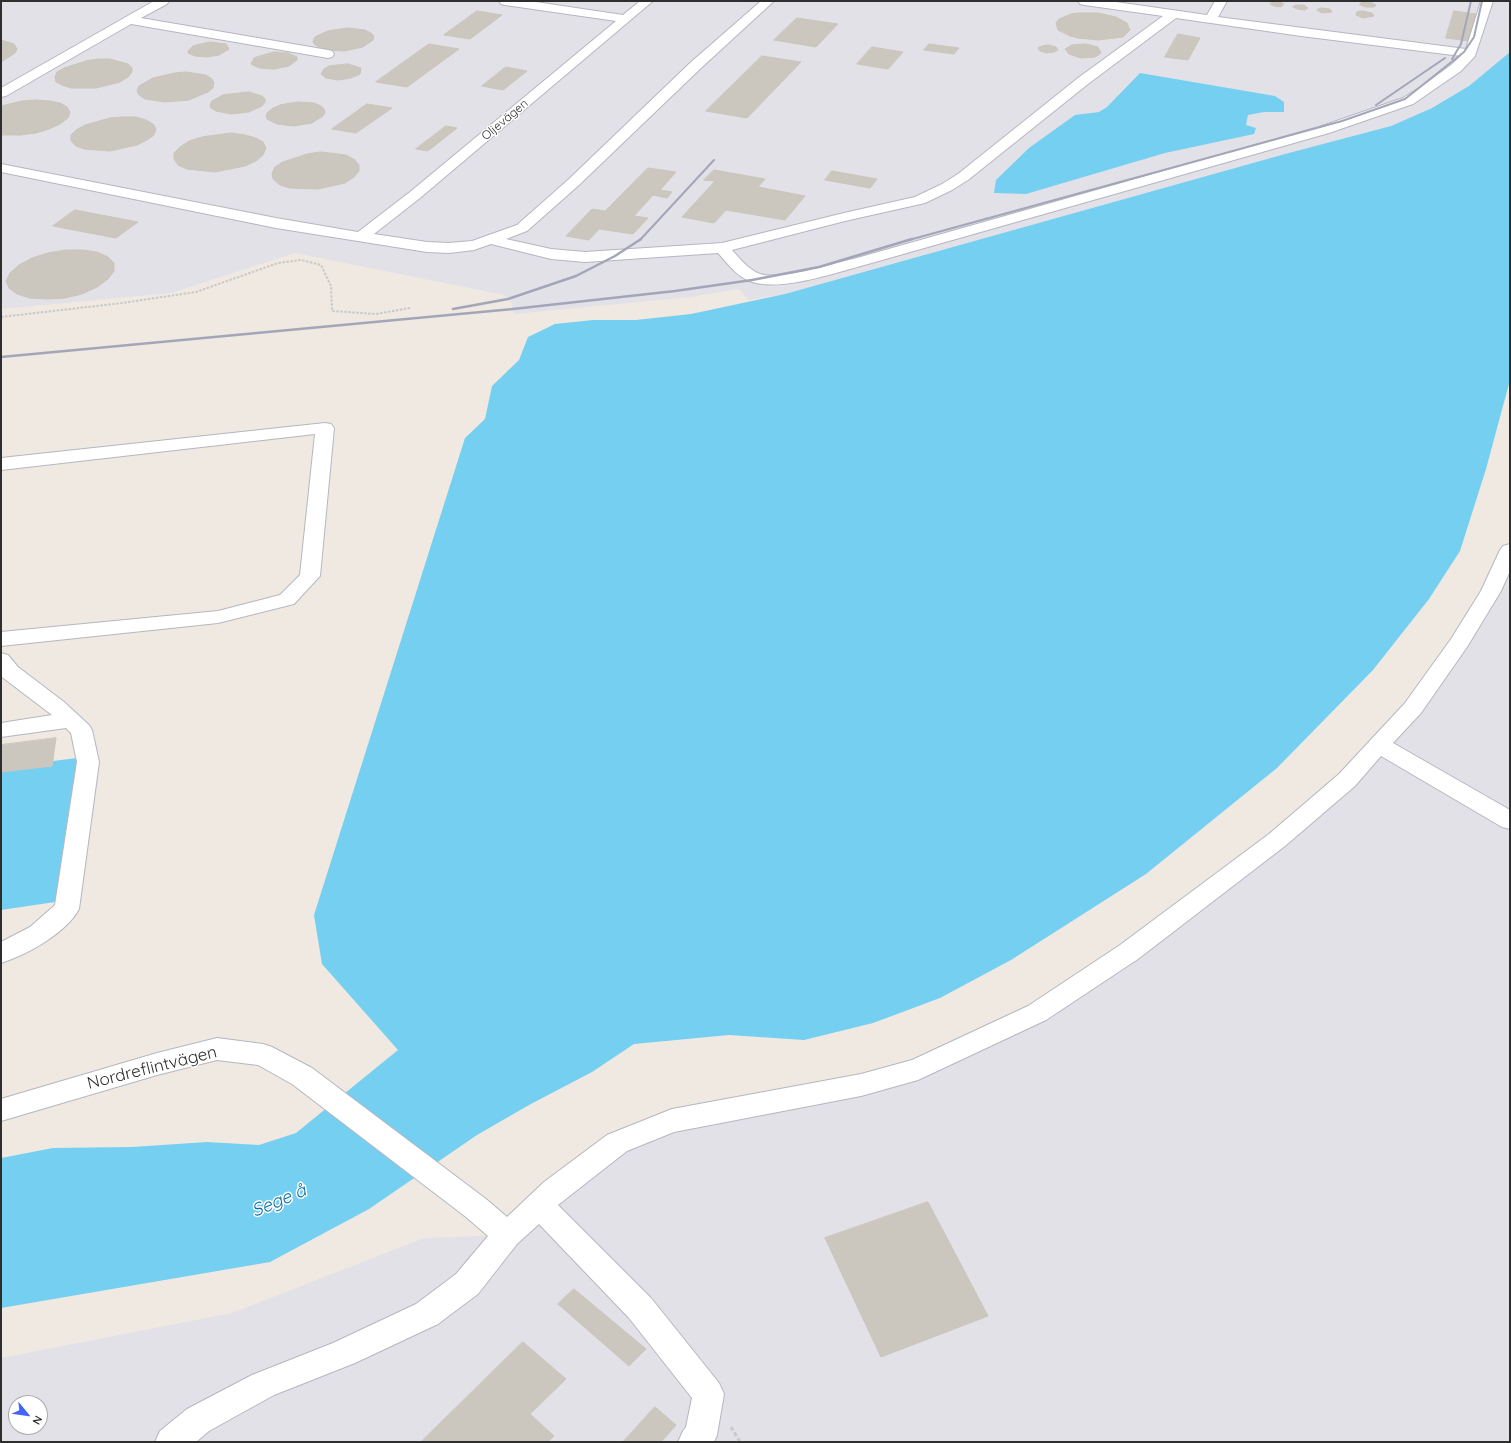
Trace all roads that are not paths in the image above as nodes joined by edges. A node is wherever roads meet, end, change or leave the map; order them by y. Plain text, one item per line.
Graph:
1 (163, 1) edge
2 (505, 1) edge
3 (647, 1) edge
4 (768, 1) edge
5 (1084, 1) edge
6 (1222, 1) edge
7 (1486, 1) edge
8 (1173, 14) junction
9 (626, 19) junction
10 (1211, 19) junction
11 (129, 20) junction
12 (1471, 53) junction
13 (328, 54) dead end
14 (1, 93) edge
15 (1, 168) edge
16 (362, 236) junction
17 (492, 240) junction
18 (722, 248) junction
19 (1, 464) edge
20 (1510, 550) edge
21 (1, 639) edge
22 (1, 660) edge
23 (71, 720) junction
24 (1, 730) edge
25 (1379, 745) junction
26 (1510, 821) edge
27 (1, 953) edge
28 (1, 1110) edge
29 (539, 1205) junction
30 (508, 1235) junction
31 (174, 1441) edge
32 (694, 1442) edge

1 - 11 street
2 - 9 street
3 - 9 street, Oljevägen
4 - 17 street
5 - 8 street
6 - 10 street
7 - 12 street
8 - 10 street
8 - 18 street
9 - 16 street, Oljevägen
10 - 12 street
11 - 13 street
11 - 14 street
12 - 18 street
15 - 16 street
16 - 17 street
17 - 18 street
19 - 21 street
20 - 25 street
22 - 23 street
23 - 24 street
23 - 27 street
25 - 26 street
25 - 29 street
28 - 30 street, Nordreflintvägen
29 - 30 street
29 - 32 street
30 - 31 street

